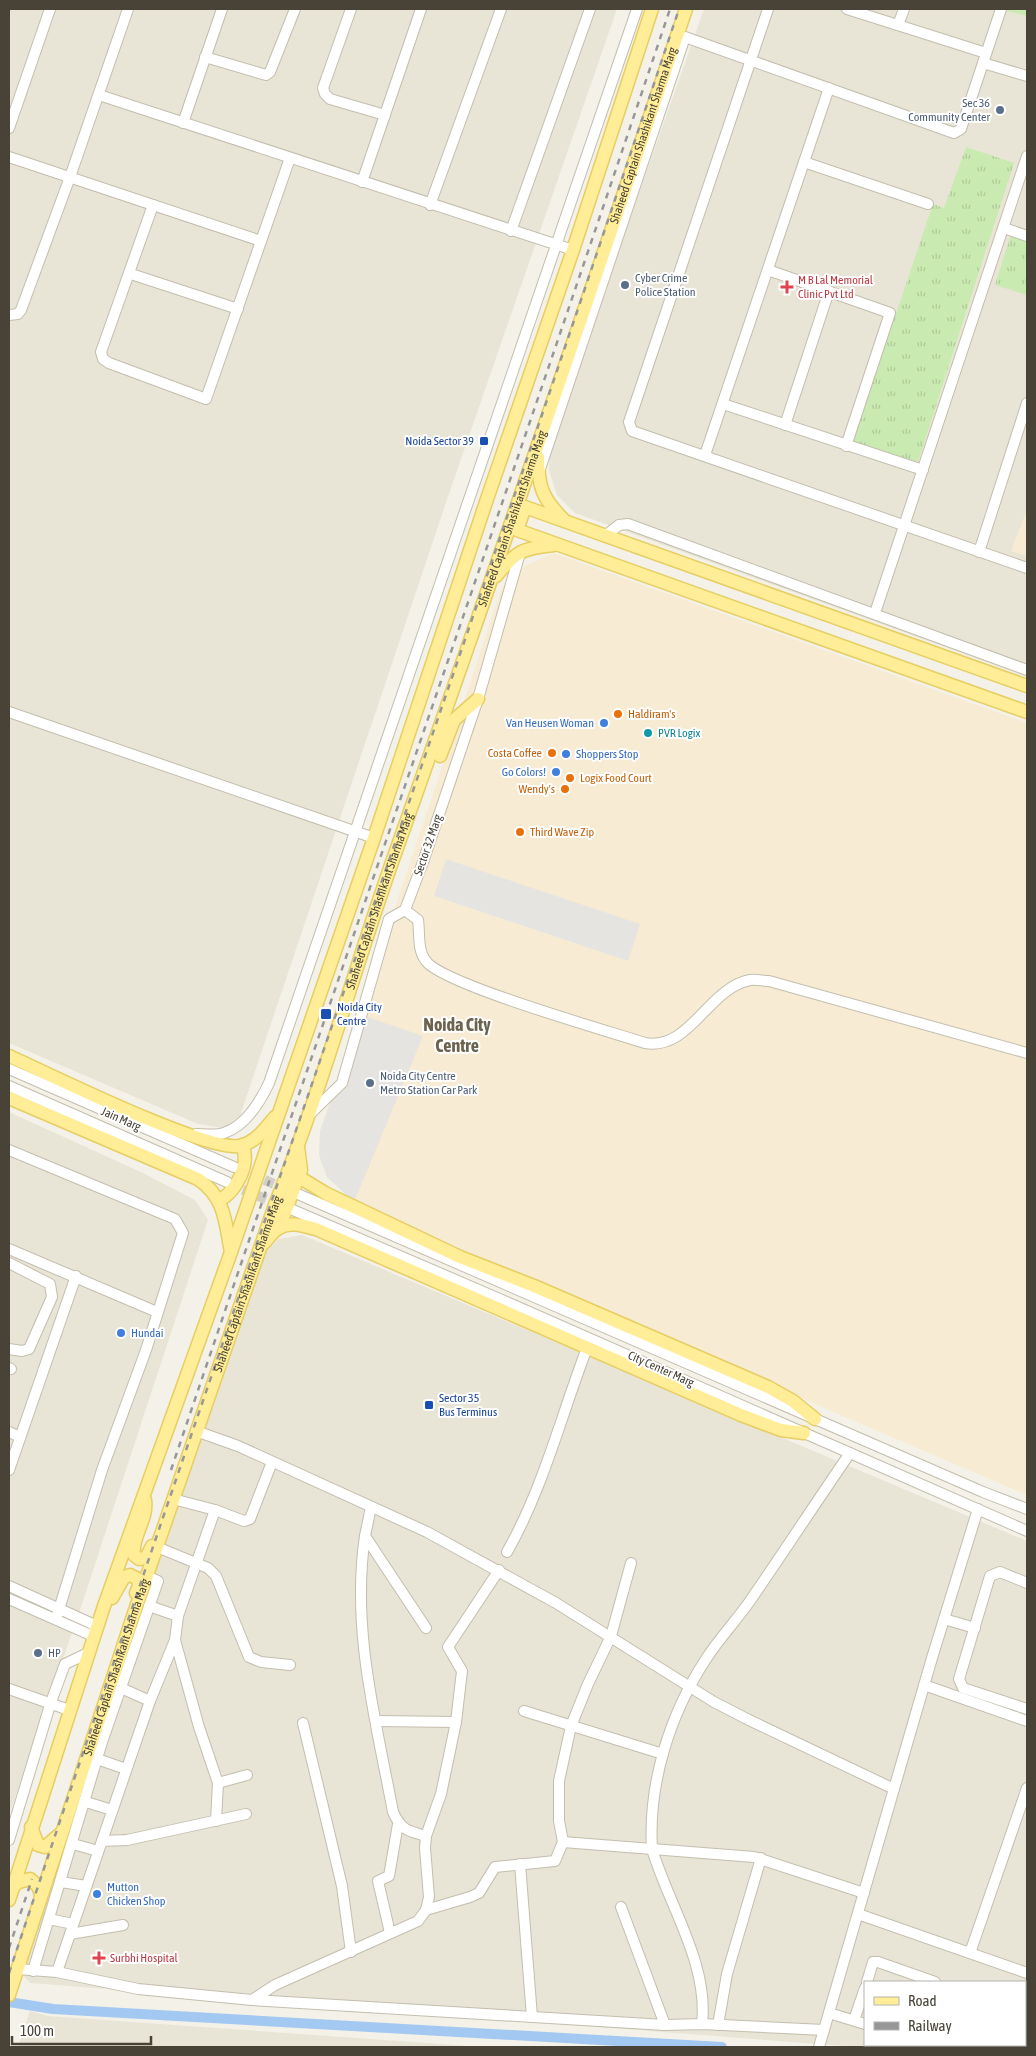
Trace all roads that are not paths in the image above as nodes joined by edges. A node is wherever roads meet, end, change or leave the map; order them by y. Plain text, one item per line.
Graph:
1 (50, 9) edge
2 (128, 9) edge
3 (222, 9) edge
4 (295, 9) edge
5 (351, 9) edge
6 (422, 9) edge
7 (501, 9) edge
8 (590, 9) edge
9 (637, 9) edge
10 (652, 9) edge
11 (686, 9) edge
12 (768, 9) edge
13 (847, 9) edge
14 (904, 9) edge
15 (1001, 9) edge
16 (898, 26) junction
17 (205, 57) junction
18 (984, 58) junction
19 (750, 61) junction
20 (1027, 76) edge
21 (829, 88) junction
22 (99, 95) junction
23 (385, 115) junction
24 (184, 123) junction
25 (9, 128) edge
26 (1027, 156) edge
27 (9, 157) edge
28 (290, 158) junction
29 (804, 162) junction
30 (70, 177) junction
31 (362, 182) junction
32 (430, 204) junction
33 (928, 204) dead end
34 (153, 205) junction
35 (1004, 228) junction
36 (511, 231) junction
37 (1027, 236) edge
38 (261, 242) junction
39 (556, 244) junction
40 (573, 250) junction
41 (768, 270) junction
42 (131, 274) junction
43 (829, 291) junction
44 (238, 309) junction
45 (9, 315) edge
46 (1027, 402) edge
47 (723, 404) junction
48 (785, 425) junction
49 (846, 446) junction
50 (538, 447) junction
51 (705, 455) junction
52 (922, 470) junction
53 (538, 474) junction
54 (567, 522) junction
55 (904, 525) junction
56 (605, 536) junction
57 (559, 544) junction
58 (979, 552) junction
59 (520, 553) junction
60 (1027, 568) edge
61 (488, 590) junction
62 (875, 613) junction
63 (1027, 670) edge
64 (1027, 686) edge
65 (478, 699) junction
66 (9, 712) edge
67 (1027, 712) edge
68 (418, 792) junction
69 (353, 831) junction
70 (374, 838) junction
71 (405, 910) junction
72 (1027, 1053) edge
73 (9, 1056) edge
74 (9, 1069) edge
75 (9, 1086) edge
76 (9, 1098) edge
77 (278, 1114) junction
78 (307, 1118) junction
79 (190, 1134) junction
80 (242, 1145) junction
81 (298, 1146) junction
82 (9, 1150) edge
83 (234, 1167) tunnel mouth
84 (300, 1177) junction
85 (227, 1182) tunnel mouth
86 (300, 1195) tunnel mouth
87 (220, 1200) junction
88 (293, 1210) tunnel mouth
89 (279, 1228) junction
90 (261, 1244) junction
91 (9, 1249) edge
92 (231, 1252) junction
93 (9, 1263) edge
94 (76, 1276) junction
95 (158, 1312) junction
96 (587, 1348) junction
97 (9, 1349) edge
98 (815, 1419) junction
99 (196, 1431) junction
100 (9, 1432) edge
101 (804, 1433) junction
102 (20, 1437) junction
103 (850, 1453) junction
104 (272, 1462) junction
105 (9, 1470) edge
106 (144, 1493) junction
107 (172, 1502) junction
108 (371, 1507) junction
109 (978, 1509) junction
110 (1027, 1509) edge
111 (215, 1510) junction
112 (1027, 1531) edge
113 (365, 1536) junction
114 (157, 1547) junction
115 (507, 1552) dead end
116 (197, 1563) junction
117 (631, 1563) dead end
118 (499, 1570) junction
119 (147, 1576) junction
120 (1027, 1583) edge
121 (9, 1586) edge
122 (9, 1599) edge
123 (104, 1606) junction
124 (149, 1606) junction
125 (60, 1608) junction
126 (134, 1613) junction
127 (178, 1616) junction
128 (56, 1619) junction
129 (944, 1619) junction
130 (426, 1628) dead end
131 (975, 1628) junction
132 (95, 1631) junction
133 (611, 1636) junction
134 (175, 1640) junction
135 (88, 1653) junction
136 (290, 1665) dead end
137 (924, 1685) junction
138 (690, 1686) junction
139 (121, 1688) junction
140 (9, 1691) edge
141 (150, 1701) junction
142 (51, 1702) junction
143 (1027, 1709) edge
144 (70, 1710) junction
145 (524, 1711) dead end
146 (376, 1721) junction
147 (1027, 1721) edge
148 (456, 1722) junction
149 (303, 1723) dead end
150 (571, 1726) junction
151 (663, 1754) junction
152 (98, 1759) junction
153 (126, 1770) junction
154 (247, 1775) dead end
155 (218, 1783) junction
156 (1027, 1788) edge
157 (894, 1789) junction
158 (86, 1802) junction
159 (112, 1810) junction
160 (246, 1814) dead end
161 (216, 1821) junction
162 (398, 1824) junction
163 (31, 1828) junction
164 (62, 1832) junction
165 (426, 1836) junction
166 (9, 1840) edge
167 (563, 1842) junction
168 (73, 1844) junction
169 (100, 1846) junction
170 (652, 1849) junction
171 (761, 1858) junction
172 (520, 1864) junction
173 (61, 1882) junction
174 (86, 1886) junction
175 (10, 1893) edge
176 (864, 1893) junction
177 (41, 1894) junction
178 (621, 1907) dead end
179 (426, 1910) junction
180 (858, 1914) junction
181 (49, 1919) junction
182 (123, 1925) dead end
183 (72, 1929) junction
184 (390, 1933) junction
185 (351, 1952) junction
186 (970, 1953) junction
187 (17, 1969) junction
188 (33, 1971) junction
189 (57, 1972) junction
190 (1027, 1973) edge
191 (916, 1979) edge
192 (866, 1981) edge
193 (929, 1981) edge
194 (10, 1990) edge
195 (864, 1991) edge
196 (252, 2000) junction
197 (829, 2013) junction
198 (532, 2017) junction
199 (854, 2020) junction
200 (702, 2024) junction
201 (864, 2024) edge
202 (665, 2025) junction
203 (718, 2025) junction
204 (821, 2039) edge

1 - 25 street
2 - 22 street
3 - 17 street
4 - 17 street
5 - 23 street
6 - 23 street
7 - 32 street
8 - 36 street
9 - 39 street
10 - 40 main road
11 - 50 main road, Shaheed Captain Shashikant Sharma Marg
12 - 19 street
13 - 16 street
14 - 16 street
15 - 18 street
16 - 18 street
17 - 24 street
18 - 20 street
18 - 21 street
19 - 21 street
19 - 51 street
19 - 53 street
21 - 29 street
22 - 24 street
22 - 30 street
23 - 31 street
24 - 28 street
26 - 35 street
27 - 30 street
28 - 31 street
28 - 38 street
29 - 33 street
29 - 41 street
30 - 34 street
30 - 45 street
31 - 32 street
32 - 36 street
34 - 38 street
34 - 42 street
35 - 37 street
35 - 52 street
36 - 39 street
38 - 44 street
39 - 40 street
39 - 69 street
40 - 70 main road
41 - 43 street
41 - 47 street
42 - 44 street
42 - 44 street
43 - 48 street
43 - 49 street
46 - 58 street
47 - 48 street
47 - 51 street
48 - 49 street
49 - 52 street
50 - 53 main road
50 - 61 main road, Shaheed Captain Shashikant Sharma Marg
51 - 55 street
52 - 55 street
53 - 54 main road
54 - 56 main road
54 - 57 main road
55 - 58 street
55 - 62 street
56 - 62 street
56 - 64 main road
57 - 59 main road
57 - 67 main road
58 - 60 street
59 - 61 main road
59 - 65 street, Sector 32 Marg
61 - 68 main road, Shaheed Captain Shashikant Sharma Marg
62 - 63 street
65 - 68 main road
65 - 71 street, Sector 32 Marg
66 - 69 street
68 - 78 main road, Shaheed Captain Shashikant Sharma Marg
69 - 70 street
69 - 79 street
70 - 77 main road
71 - 72 street
71 - 78 street, Sector 32 Marg
73 - 79 main road
74 - 83 street, Jain Marg
75 - 85 street, Jain Marg
76 - 87 main road
77 - 80 main road
77 - 92 main road
78 - 81 main road, Shaheed Captain Shashikant Sharma Marg
79 - 80 main road
80 - 87 main road
81 - 84 main road
81 - 90 main road, Shaheed Captain Shashikant Sharma Marg
82 - 95 street
84 - 89 main road
84 - 98 main road
86 - 98 street, City Center Marg
87 - 92 main road
88 - 101 street, City Center Marg
89 - 90 main road
89 - 96 main road
90 - 99 main road, Shaheed Captain Shashikant Sharma Marg
91 - 94 street
92 - 106 main road
93 - 97 street
94 - 95 street
94 - 102 street
95 - 125 street
96 - 101 main road
96 - 115 street
98 - 110 street, City Center Marg
99 - 104 street
99 - 107 main road, Shaheed Captain Shashikant Sharma Marg
100 - 102 street
101 - 103 street, City Center Marg
102 - 105 street
103 - 109 street, City Center Marg
103 - 138 street
104 - 108 street
104 - 111 street
106 - 107 main road
106 - 123 main road
107 - 111 street
107 - 114 main road, Shaheed Captain Shashikant Sharma Marg
108 - 113 street
108 - 118 street
109 - 112 street, City Center Marg
109 - 129 street
111 - 116 street
113 - 130 street
113 - 146 street
114 - 116 street
114 - 119 main road, Shaheed Captain Shashikant Sharma Marg
116 - 127 street
116 - 136 street
117 - 133 street
118 - 133 street
118 - 148 street
119 - 124 street
119 - 126 main road, Shaheed Captain Shashikant Sharma Marg
120 - 131 street
121 - 125 street
122 - 128 street
123 - 126 main road
123 - 132 main road
124 - 127 street
124 - 139 street
125 - 128 street
125 - 132 street
126 - 164 main road, Shaheed Captain Shashikant Sharma Marg
127 - 134 street
128 - 132 street
129 - 131 street
129 - 137 street
131 - 143 street
132 - 135 main road
133 - 138 street
133 - 150 street
134 - 141 street
134 - 155 street
135 - 142 street
135 - 144 main road
137 - 147 street
137 - 157 street
138 - 151 street
138 - 157 street
139 - 141 street
139 - 152 street
140 - 142 street
141 - 153 street
142 - 144 street
142 - 166 street
144 - 163 main road
145 - 150 street
146 - 148 street
146 - 162 street
148 - 165 street
149 - 185 street
150 - 151 street
150 - 167 street
151 - 170 street
152 - 153 street
152 - 158 street
153 - 159 street
154 - 155 street
155 - 161 street
156 - 186 street
157 - 176 street
158 - 159 street
158 - 168 street
159 - 169 street
160 - 161 street
161 - 169 street
162 - 165 street
162 - 184 street
163 - 164 main road
163 - 175 main road
164 - 177 main road, Shaheed Captain Shashikant Sharma Marg
165 - 179 street
167 - 170 street
167 - 172 street
168 - 169 street
168 - 173 street
169 - 174 street
170 - 171 street
170 - 200 street
171 - 176 street
171 - 203 street
172 - 179 street
172 - 198 street
173 - 174 street
173 - 181 street
174 - 183 street
175 - 177 main road
176 - 180 street
177 - 187 main road, Shaheed Captain Shashikant Sharma Marg
178 - 202 street
179 - 184 street
180 - 186 street
180 - 197 street
181 - 183 street
181 - 188 street
182 - 183 street
183 - 189 street
184 - 185 street
185 - 196 street
186 - 190 street
187 - 188 street
187 - 194 main road, Shaheed Captain Shashikant Sharma Marg
188 - 189 street
189 - 196 street
191 - 192 street
191 - 193 street
195 - 199 street
196 - 198 street
197 - 199 street
197 - 204 street
198 - 202 street
199 - 201 street
200 - 202 street
200 - 203 street
203 - 204 street

